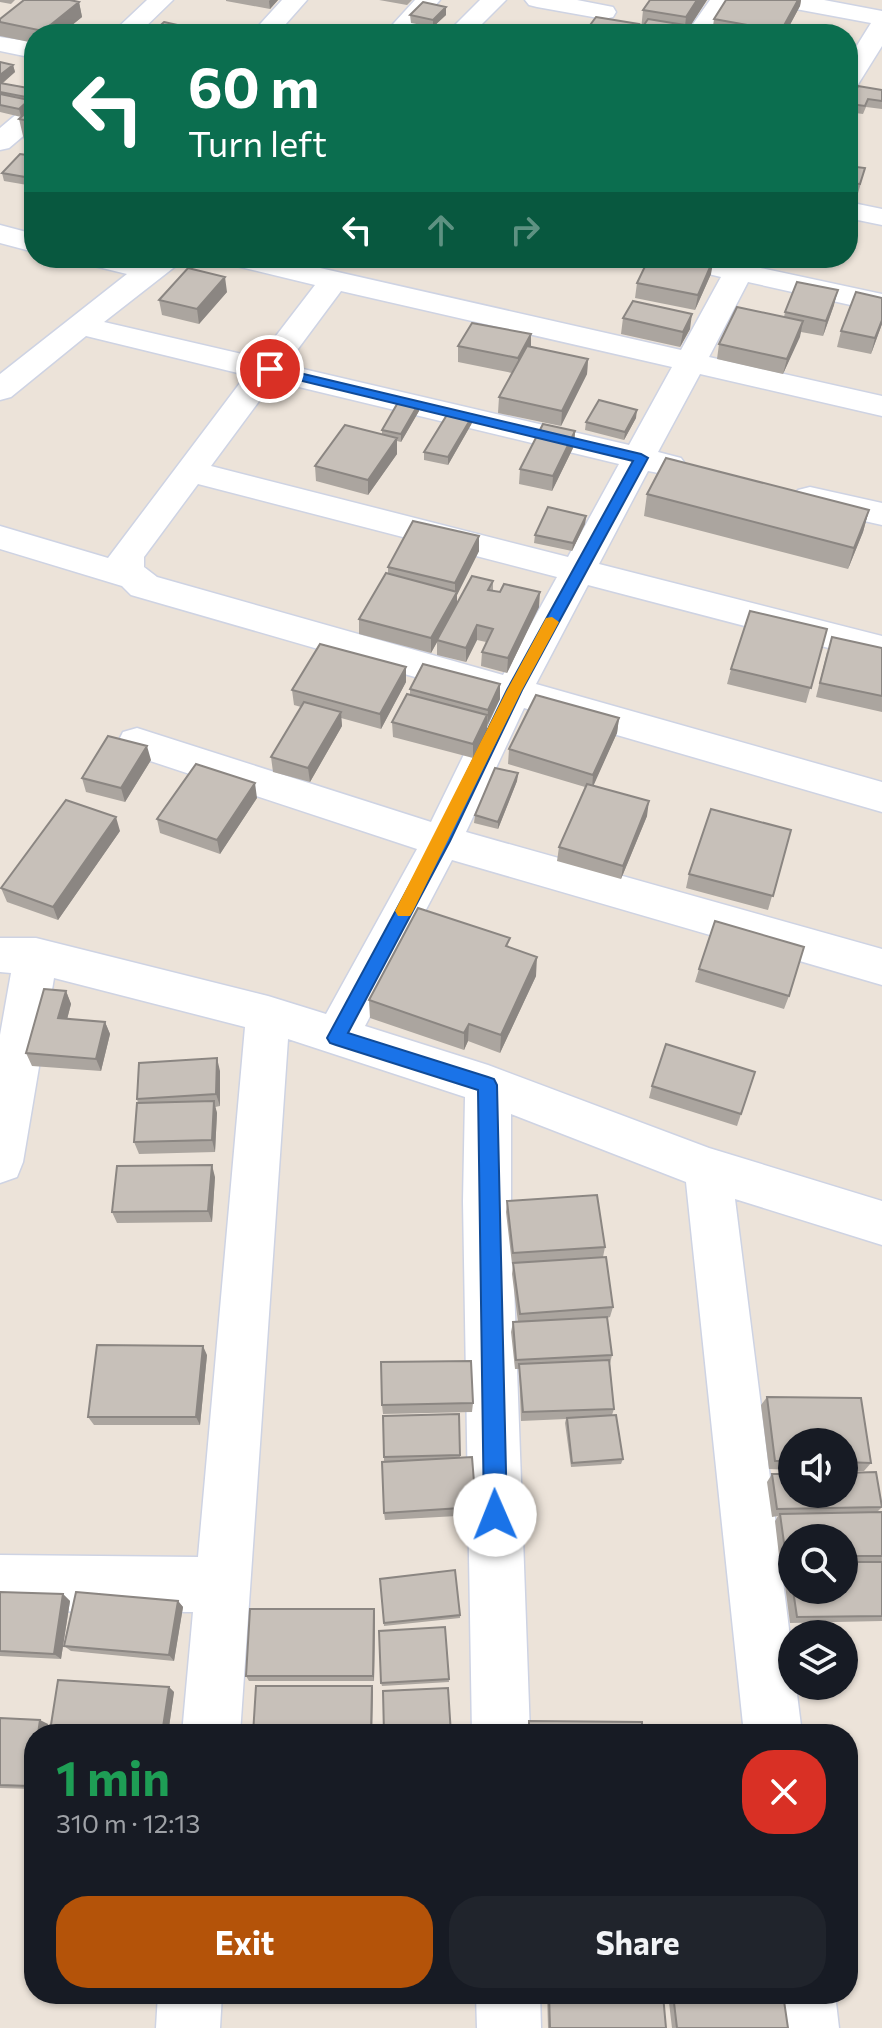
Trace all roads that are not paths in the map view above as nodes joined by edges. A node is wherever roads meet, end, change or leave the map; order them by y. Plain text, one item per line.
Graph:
1 (161, 0) edge
2 (295, 0) edge
3 (428, 0) edge
4 (494, 0) edge
5 (537, 0) edge
6 (722, 0) edge
7 (785, 0) edge
8 (831, 4) edge
9 (608, 6) edge
10 (882, 18) edge
11 (134, 24) edge
12 (272, 24) edge
13 (405, 24) edge
14 (469, 24) edge
15 (594, 24) edge
16 (705, 24) edge
17 (882, 25) edge
18 (0, 44) edge
19 (24, 48) edge
20 (858, 65) edge
21 (24, 122) edge
22 (0, 142) edge
23 (858, 212) edge
24 (882, 217) edge
25 (0, 234) edge
26 (24, 240) edge
27 (156, 268) edge
28 (282, 268) edge
29 (741, 268) edge
30 (754, 268) edge
31 (334, 280) junction
32 (882, 303) edge
33 (81, 326) junction
34 (693, 361) junction
35 (270, 369) junction
36 (0, 390) edge
37 (882, 406) edge
38 (641, 458) junction
39 (189, 471) junction
40 (701, 472) edge
41 (777, 490) edge
42 (882, 514) edge
43 (0, 537) edge
44 (580, 571) junction
45 (135, 578) junction
46 (882, 649) edge
47 (514, 690) junction
48 (137, 742) edge
49 (882, 797) edge
50 (442, 841) junction
51 (18, 955) edge
52 (882, 967) edge
53 (268, 1014) junction
54 (336, 1038) junction
55 (488, 1085) junction
56 (0, 1162) edge
57 (708, 1169) junction
58 (882, 1223) edge
59 (0, 1583) edge
60 (223, 1585) junction
61 (212, 1724) edge
62 (501, 1724) edge
63 (772, 1724) edge
64 (189, 2004) edge
65 (508, 2004) edge
66 (804, 2004) edge
67 (188, 2028) edge
68 (509, 2028) edge
69 (807, 2028) edge

1 - 11 street
2 - 12 street
3 - 13 street
4 - 14 street
5 - 9 street
6 - 16 street
7 - 8 street
8 - 10 street
9 - 15 street
17 - 20 street
18 - 19 street
21 - 22 street
23 - 24 street
25 - 26 street
27 - 33 street
28 - 31 street
29 - 34 street
30 - 32 street
31 - 34 street
31 - 35 street
33 - 35 street
33 - 36 street
34 - 37 street
34 - 38 street
35 - 38 street
35 - 39 street
38 - 40 street
38 - 44 street
39 - 44 street
39 - 45 street
41 - 42 street
43 - 45 street
44 - 46 street
44 - 47 street
45 - 47 street
47 - 49 street
47 - 50 street
48 - 50 street
50 - 52 street
50 - 54 street
51 - 53 street
51 - 56 street
53 - 54 street
53 - 60 street
54 - 55 street
55 - 57 street
55 - 62 street
57 - 58 street
57 - 63 street
59 - 60 street
60 - 61 street
64 - 67 street
65 - 68 street
66 - 69 street

